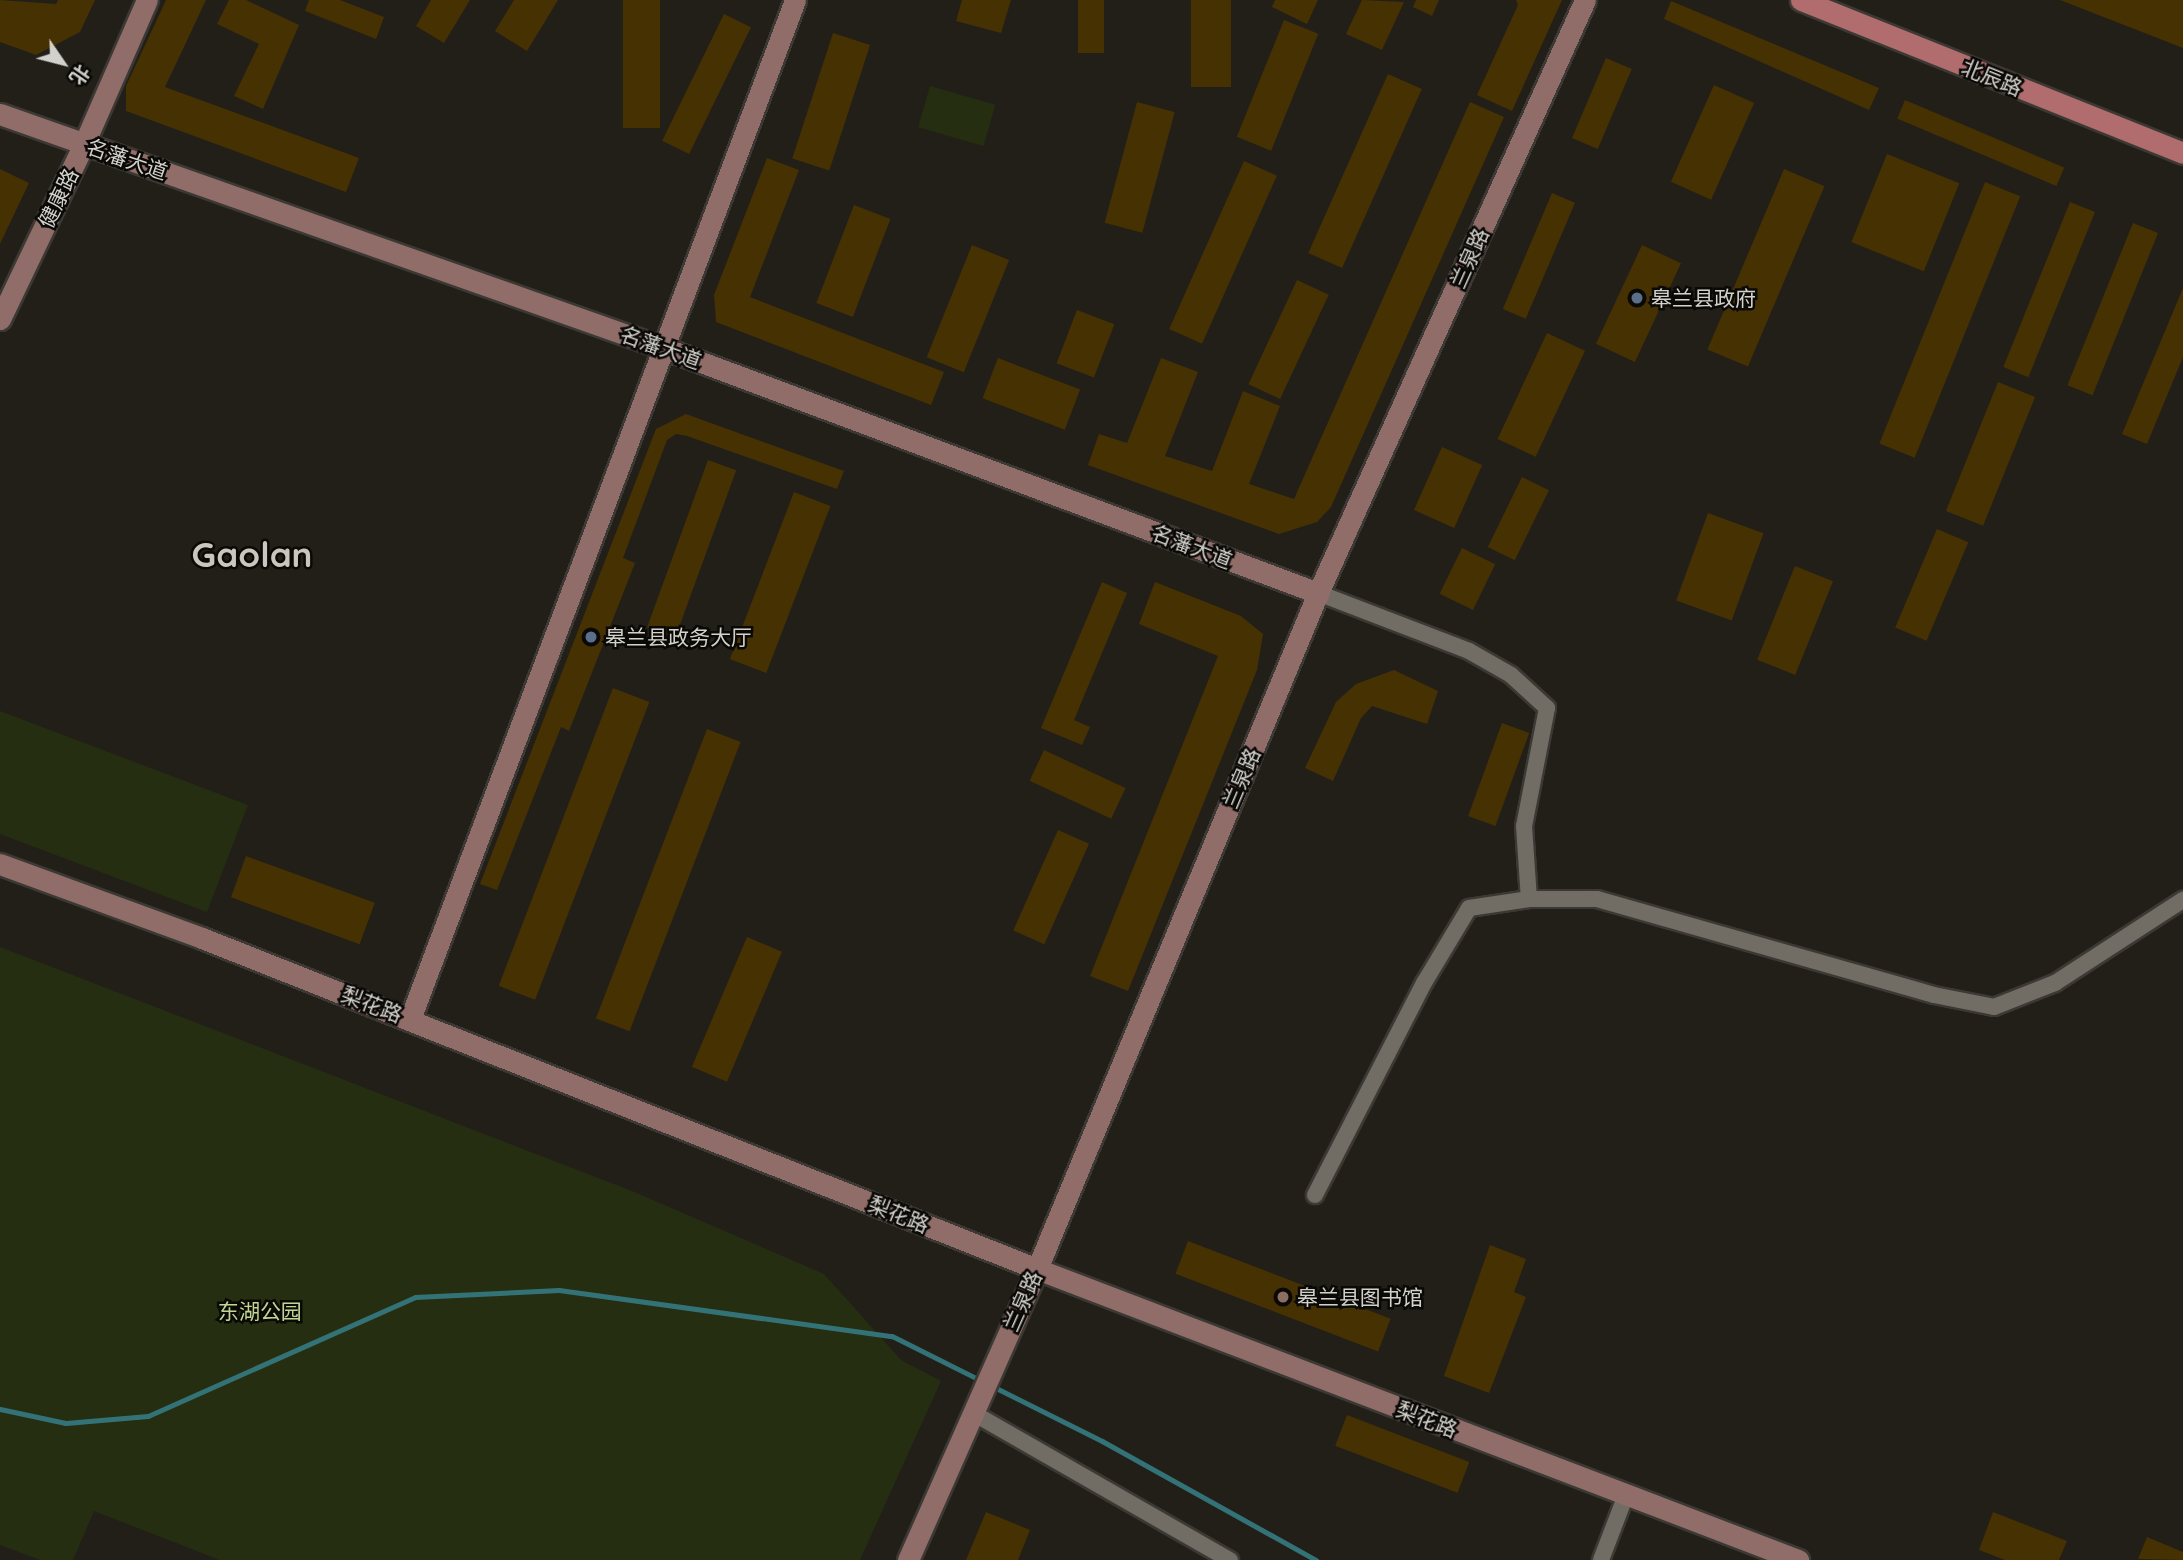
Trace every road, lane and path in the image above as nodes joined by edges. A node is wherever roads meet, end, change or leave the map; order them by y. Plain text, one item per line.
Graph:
1 (147, 0) edge
2 (795, 0) edge
3 (1585, 0) edge
4 (1801, 0) edge
5 (0, 114) edge
6 (85, 144) junction
7 (2183, 153) edge
8 (0, 318) edge
9 (661, 346) junction
10 (1318, 593) junction
11 (0, 864) edge
12 (1530, 899) junction
13 (2183, 900) edge
14 (410, 1019) junction
15 (1315, 1195) dead end
16 (1037, 1269) junction
17 (976, 1406) junction
18 (1626, 1495) junction
19 (908, 1560) edge
20 (1230, 1560) edge
21 (1601, 1560) edge
22 (1798, 1560) edge

1 - 6 main road, 健康路
2 - 9 main road
3 - 10 main road, 兰泉路
4 - 7 main road, 北辰路
5 - 6 main road, 名藩大道
6 - 8 main road, 健康路
6 - 9 main road, 名藩大道
9 - 10 main road, 名藩大道
9 - 14 main road
10 - 12 street
10 - 16 main road, 兰泉路
11 - 14 main road, 梨花路
12 - 13 street
12 - 15 street
14 - 16 main road, 梨花路
16 - 17 main road, 兰泉路
16 - 18 main road, 梨花路
17 - 19 main road, 兰泉路
17 - 20 street
18 - 21 street
18 - 22 main road, 梨花路

